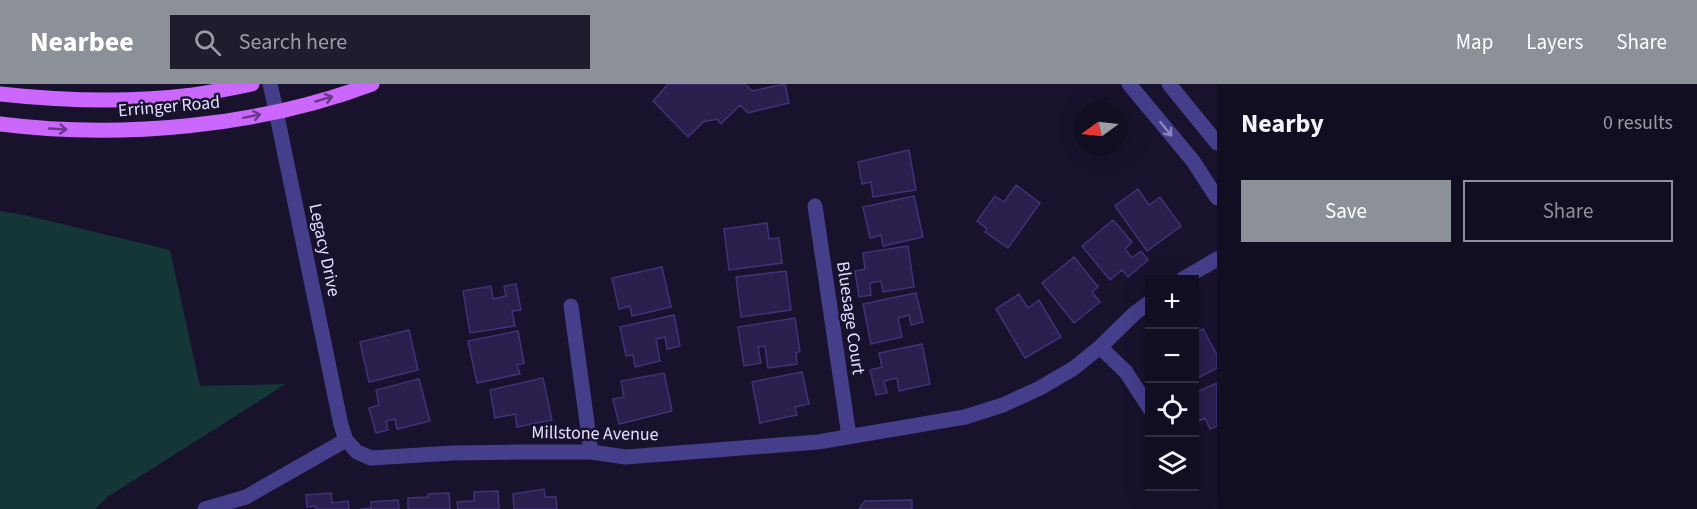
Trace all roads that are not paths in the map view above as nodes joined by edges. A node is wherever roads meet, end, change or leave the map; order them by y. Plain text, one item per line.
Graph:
1 (252, 84) edge
2 (270, 84) edge
3 (372, 84) edge
4 (1130, 84) edge
5 (1169, 84) edge
6 (0, 94) edge
7 (276, 111) junction
8 (0, 124) edge
9 (1217, 143) edge
10 (1217, 198) edge
11 (815, 206) dead end
12 (1217, 259) edge
13 (1190, 275) edge
14 (1145, 305) edge
15 (571, 306) dead end
16 (1100, 347) junction
17 (1145, 403) edge
18 (849, 436) junction
19 (346, 440) junction
20 (591, 452) junction
21 (205, 509) edge

1 - 6 main road, Erringer Road
2 - 7 street
7 -> 3 main road, Erringer Road
4 -> 10 street
5 - 9 street
8 -> 7 main road, Erringer Road
7 - 19 street
11 - 18 street, Bluesage Court
12 - 13 street
14 - 16 street, Millstone Avenue
15 - 20 street
16 - 17 street
16 - 18 street, Millstone Avenue
18 - 20 street, Millstone Avenue
19 - 20 street, Millstone Avenue
19 - 21 street

